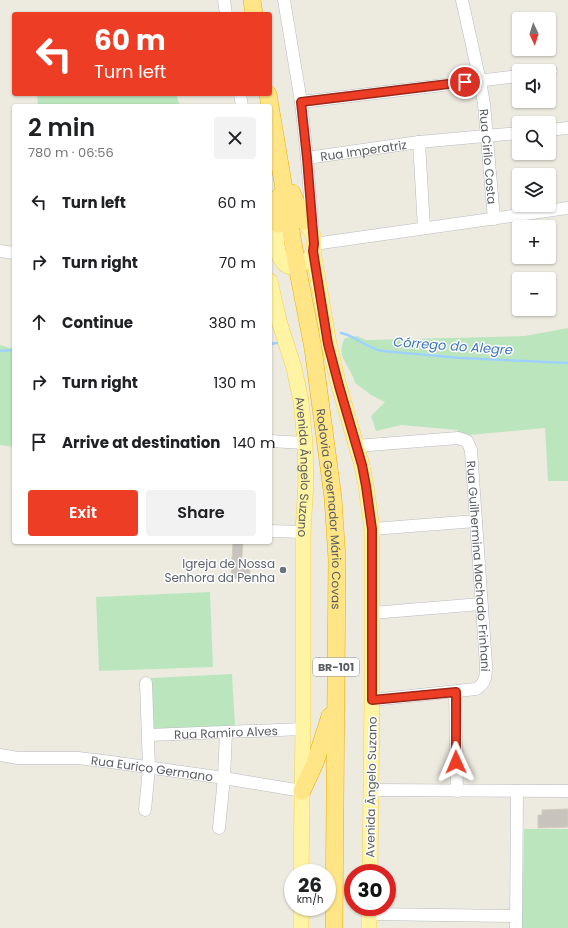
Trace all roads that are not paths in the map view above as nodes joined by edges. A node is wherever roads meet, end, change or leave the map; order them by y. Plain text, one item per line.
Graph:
1 (224, 0) edge
2 (252, 0) edge
3 (284, 0) edge
4 (462, 0) edge
5 (226, 12) edge
6 (254, 12) edge
7 (512, 77) edge
8 (480, 81) junction
9 (301, 102) junction
10 (272, 116) edge
11 (568, 128) edge
12 (556, 129) edge
13 (512, 134) edge
14 (487, 136) junction
15 (419, 142) junction
16 (307, 158) junction
17 (568, 208) edge
18 (494, 219) junction
19 (424, 228) junction
20 (281, 230) edge
21 (0, 251) edge
22 (12, 253) edge
23 (305, 254) junction
24 (272, 290) edge
25 (272, 441) edge
26 (305, 442) junction
27 (356, 446) junction
28 (476, 522) junction
29 (372, 529) junction
30 (272, 531) edge
31 (303, 532) junction
32 (481, 604) junction
33 (372, 613) junction
34 (146, 683) dead end
35 (456, 692) junction
36 (335, 698) junction
37 (372, 700) junction
38 (303, 728) junction
39 (226, 732) junction
40 (149, 735) junction
41 (0, 755) edge
42 (149, 768) junction
43 (224, 778) junction
44 (371, 790) junction
45 (302, 791) junction
46 (457, 791) junction
47 (517, 791) junction
48 (568, 791) edge
49 (145, 810) dead end
50 (219, 828) dead end
51 (301, 864) edge
52 (370, 864) edge
53 (369, 916) edge
54 (516, 922) edge
55 (334, 928) edge
56 (358, 928) edge

1 - 5 street
2 - 6 highway
3 - 9 street, Avenida Ângelo Suzano
4 - 8 street, Rua Cirilo Costa
7 - 8 street
8 - 9 street
8 - 14 street, Rua Cirilo Costa
9 - 16 street, Avenida Ângelo Suzano
10 - 20 highway, Rodovia Governador Mário Covas / BR-101
11 - 12 street
13 - 14 street, Rua Imperatriz
14 - 15 street, Rua Imperatriz
14 - 18 street, Rua Cirilo Costa
15 - 16 street, Rua Imperatriz
15 - 19 street, Rua Imperatriz
16 - 23 street, Avenida Ângelo Suzano
17 - 18 street
18 - 19 street
19 - 23 street
20 - 23 highway, Rodovia Governador Mário Covas / BR-101
20 - 23 main road
20 - 23 main road
21 - 22 street
23 - 27 main road, Avenida Ângelo Suzano
23 - 36 highway, Rodovia Governador Mário Covas / BR-101
24 - 26 main road, Avenida Ângelo Suzano
25 - 26 street
26 - 31 main road, Avenida Ângelo Suzano
27 - 28 street, Rua Guilhermina Machado Frinhani
27 - 29 main road, Avenida Ângelo Suzano
28 - 29 street
28 - 32 street, Rua Guilhermina Machado Frinhani
29 - 33 main road, Avenida Ângelo Suzano
30 - 31 street
31 - 38 main road, Avenida Ângelo Suzano
32 - 33 street
32 - 35 street, Rua Guilhermina Machado Frinhani
33 - 37 main road, Avenida Ângelo Suzano
34 - 40 street
35 - 37 street, Rua Guilhermina Machado Frinhani
35 - 46 street
36 - 45 highway
36 - 55 highway, Rodovia Governador Mário Covas / BR-101
37 - 44 main road, Avenida Ângelo Suzano
38 - 39 street, Rua Ramiro Alves
38 - 45 main road, Avenida Ângelo Suzano
39 - 40 street, Rua Ramiro Alves
39 - 43 street
40 - 42 street
41 - 42 street, Rua Eurico Germano
42 - 43 street, Rua Eurico Germano
42 - 49 street
43 - 45 street, Rua Eurico Germano
43 - 50 street
44 - 46 street
44 - 52 main road, Avenida Ângelo Suzano
45 - 51 main road, Avenida Ângelo Suzano
46 - 47 street
47 - 48 street
47 - 54 street
53 - 54 street
53 - 56 main road

